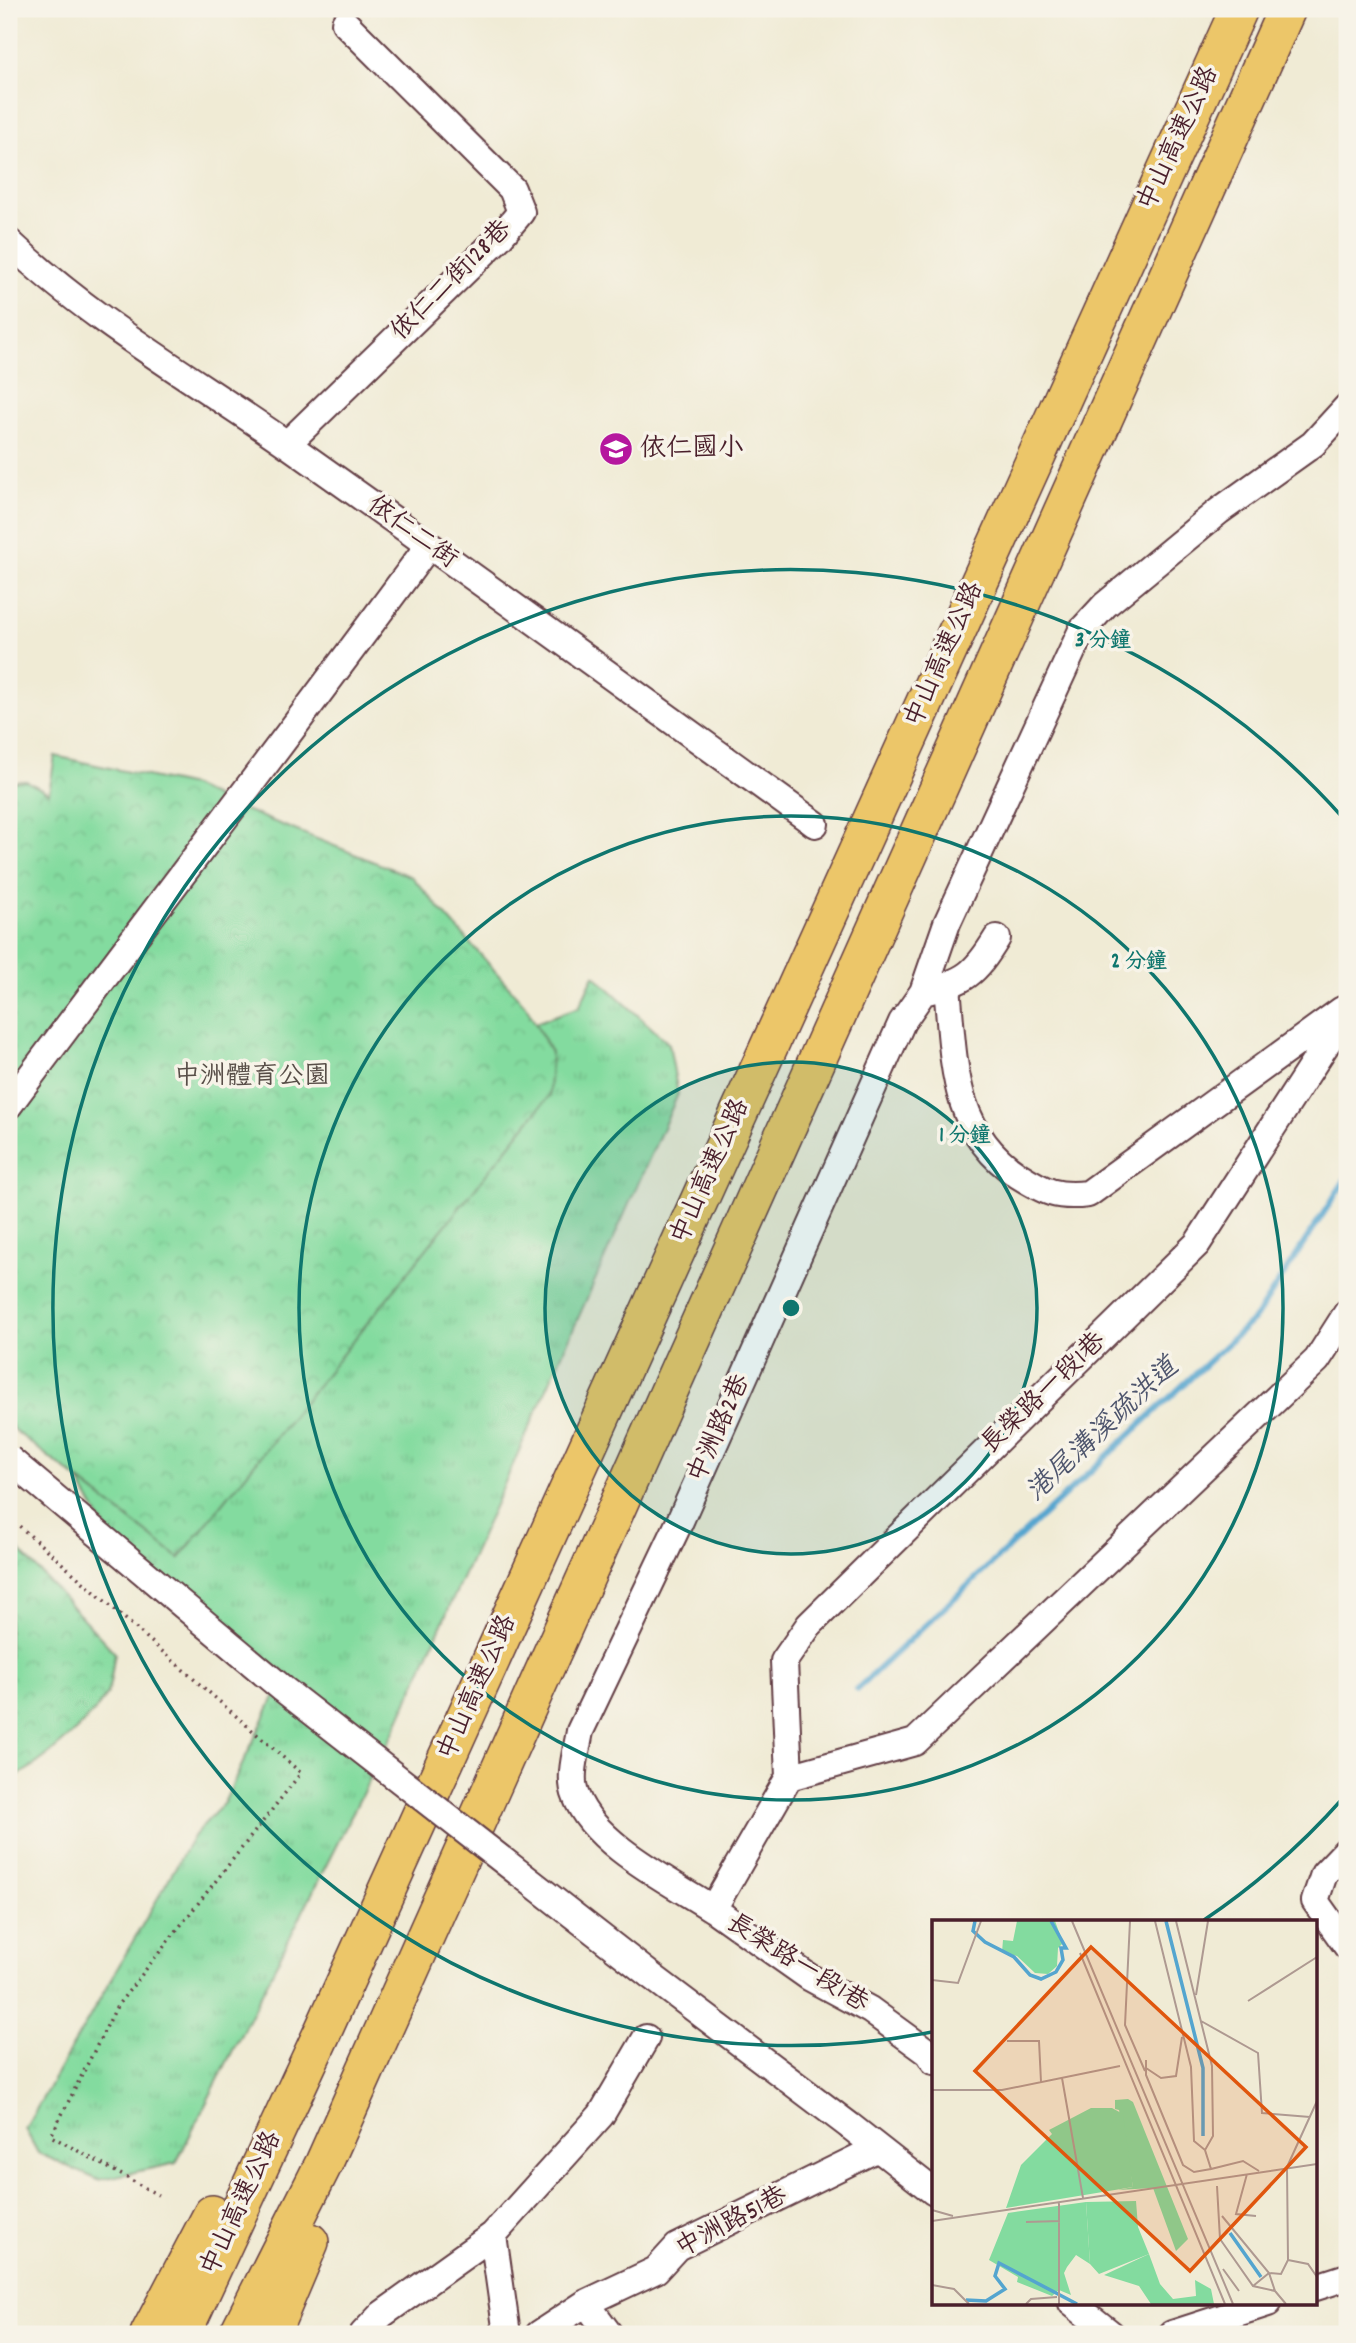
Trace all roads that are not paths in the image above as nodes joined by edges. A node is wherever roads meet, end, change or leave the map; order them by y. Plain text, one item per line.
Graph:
1 (1239, 9) edge
2 (1287, 9) edge
3 (345, 23) dead end
4 (9, 242) edge
5 (1347, 407) edge
6 (287, 444) junction
7 (429, 545) junction
8 (815, 824) dead end
9 (997, 938) dead end
10 (935, 989) junction
11 (1347, 1006) edge
12 (1347, 1012) edge
13 (9, 1105) edge
14 (1347, 1313) edge
15 (9, 1459) edge
16 (789, 1777) junction
17 (1347, 1850) edge
18 (713, 1909) junction
19 (1347, 1946) edge
20 (323, 2031) junction
21 (646, 2038) dead end
22 (932, 2058) edge
23 (369, 2062) junction
24 (878, 2148) junction
25 (932, 2190) edge
26 (493, 2235) junction
27 (1347, 2277) edge
28 (1318, 2286) edge
29 (586, 2304) junction
30 (1073, 2304) edge
31 (1265, 2304) edge
32 (149, 2334) edge
33 (182, 2334) edge
34 (238, 2334) edge
35 (271, 2334) edge
36 (363, 2334) edge
37 (507, 2334) edge
38 (539, 2334) edge
39 (609, 2334) edge
40 (1111, 2334) edge
41 (1172, 2334) edge

1 - 20 highway, 中山高速公路
2 - 23 highway, 中山高速公路
3 - 6 street, 依仁二街128巷
4 - 6 street, 依仁二街
5 - 10 street
6 - 7 street, 依仁二街
7 - 8 street, 依仁二街
7 - 13 street
9 - 10 street, 中洲路2巷
10 - 11 street
10 - 18 street, 中洲路2巷
12 - 16 street, 長榮路一段1巷
14 - 16 street
15 - 24 street, bridge
16 - 18 street, 長榮路一段1巷
17 - 19 street
18 - 22 street, 長榮路一段1巷
20 - 32 highway
20 - 33 highway, 中山高速公路
21 - 26 street
23 - 34 highway, 中山高速公路
23 - 35 highway
24 - 25 street
24 - 29 street, 中洲路51巷
26 - 36 street
26 - 37 street
27 - 28 street
29 - 38 street, 中洲路51巷
29 - 39 street
30 - 40 street
31 - 41 street

